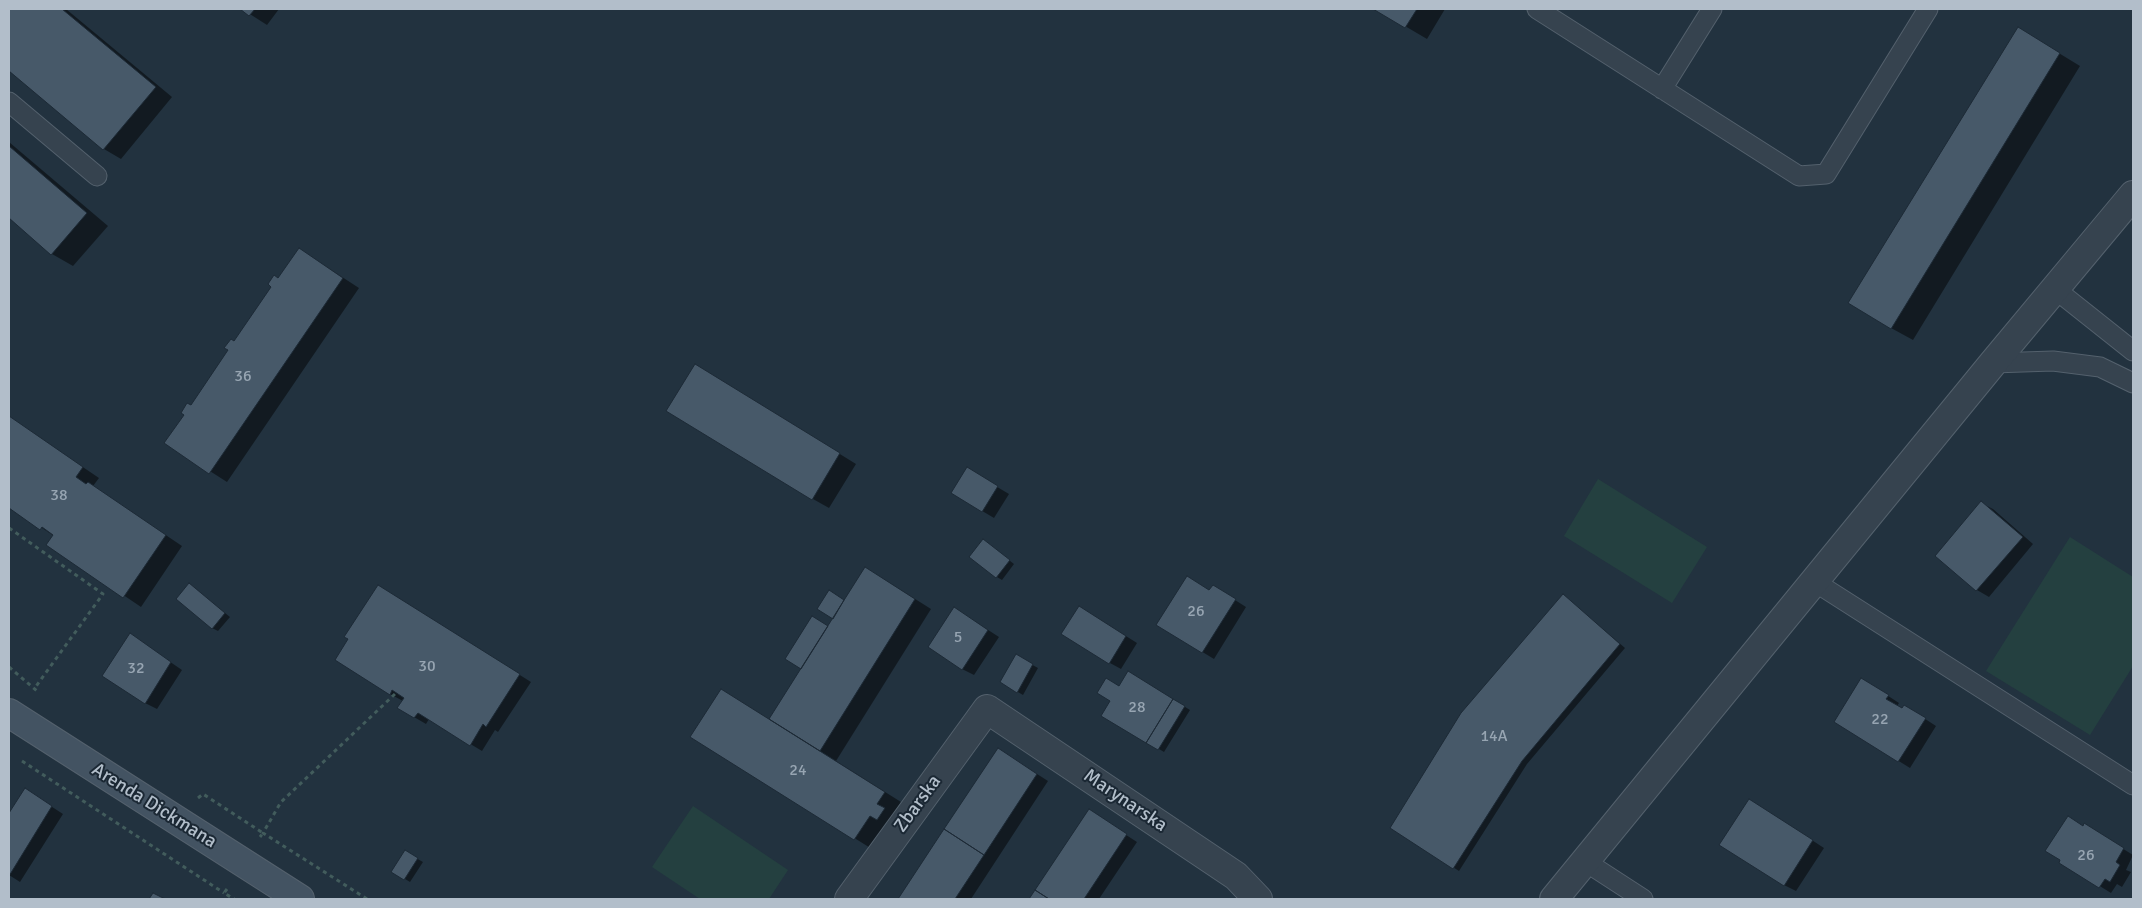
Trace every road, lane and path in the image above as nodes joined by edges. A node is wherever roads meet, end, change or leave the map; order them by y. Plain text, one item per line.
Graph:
1 (1537, 9) edge
2 (1712, 9) edge
3 (1928, 9) edge
4 (1662, 89) junction
5 (9, 102) edge
6 (97, 176) dead end
7 (2133, 195) edge
8 (2055, 289) junction
9 (2133, 352) edge
10 (1993, 363) junction
11 (2133, 383) edge
12 (9, 528) edge
13 (1815, 582) junction
14 (34, 689) dead end
15 (396, 693) dead end
16 (987, 709) joint
17 (9, 713) edge
18 (20, 760) dead end
19 (2133, 785) edge
20 (1586, 862) junction
21 (224, 893) dead end
22 (300, 899) edge
23 (366, 899) edge
24 (849, 899) edge
25 (1258, 899) edge
26 (1554, 899) edge
27 (1643, 899) edge

1 - 4 lane
2 - 4 lane
3 - 4 lane
5 - 6 lane
7 - 8 street
8 - 9 lane
8 - 10 street
10 - 11 lane
10 - 13 street
12 - 14 path
13 - 19 lane
13 - 20 street
15 - 23 path
16 - 24 street, Zbarska
16 - 25 street, Marynarska
17 - 22 street, Arenda Dickmana
18 - 21 path
20 - 26 street
20 - 27 lane

